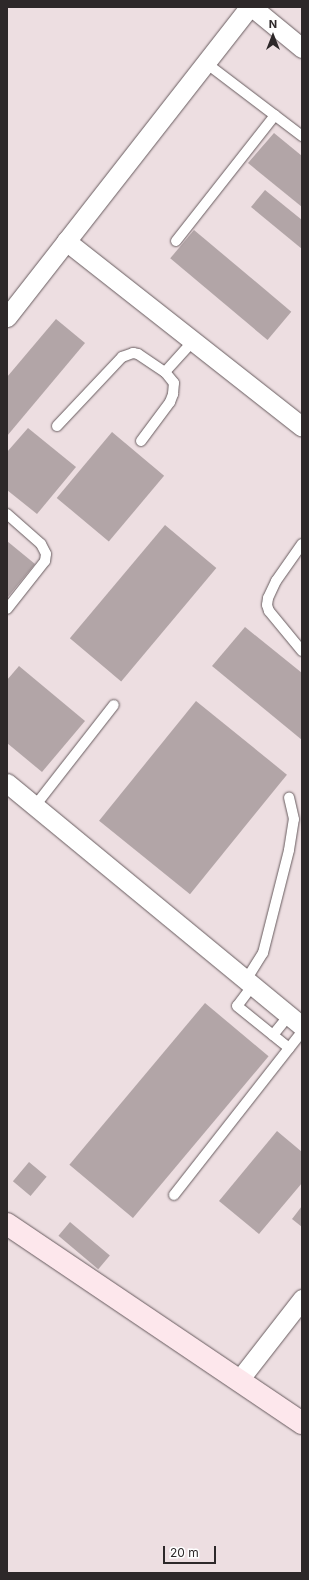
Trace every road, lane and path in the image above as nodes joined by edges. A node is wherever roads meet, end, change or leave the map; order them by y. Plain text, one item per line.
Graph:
1 (250, 7) edge
2 (302, 48) edge
3 (206, 63) junction
4 (275, 115) junction
5 (302, 136) edge
6 (176, 240) dead end
7 (66, 241) junction
8 (7, 317) edge
9 (193, 341) junction
10 (165, 372) junction
11 (57, 426) dead end
12 (302, 427) edge
13 (141, 441) dead end
14 (7, 514) edge
15 (302, 544) edge
16 (7, 609) edge
17 (302, 651) edge
18 (114, 705) dead end
19 (7, 783) edge
20 (289, 798) dead end
21 (35, 806) junction
22 (250, 982) junction
23 (295, 1020) edge
24 (302, 1032) edge
25 (273, 1035) junction
26 (289, 1048) junction
27 (174, 1195) dead end
28 (7, 1224) edge
29 (302, 1299) edge
30 (238, 1380) junction
31 (302, 1423) edge

1 - 2 street
1 - 3 street
3 - 4 lane
3 - 7 street
4 - 5 lane
4 - 6 lane
7 - 8 street
7 - 9 street
9 - 10 lane
9 - 12 street
10 - 11 lane
10 - 13 lane
14 - 16 lane
15 - 17 lane
18 - 21 lane
19 - 21 street
20 - 22 lane
21 - 22 street
22 - 23 street
22 - 25 lane
23 - 25 lane
24 - 26 lane
25 - 26 lane
26 - 27 lane
28 - 30 street
29 - 30 street
30 - 31 street

